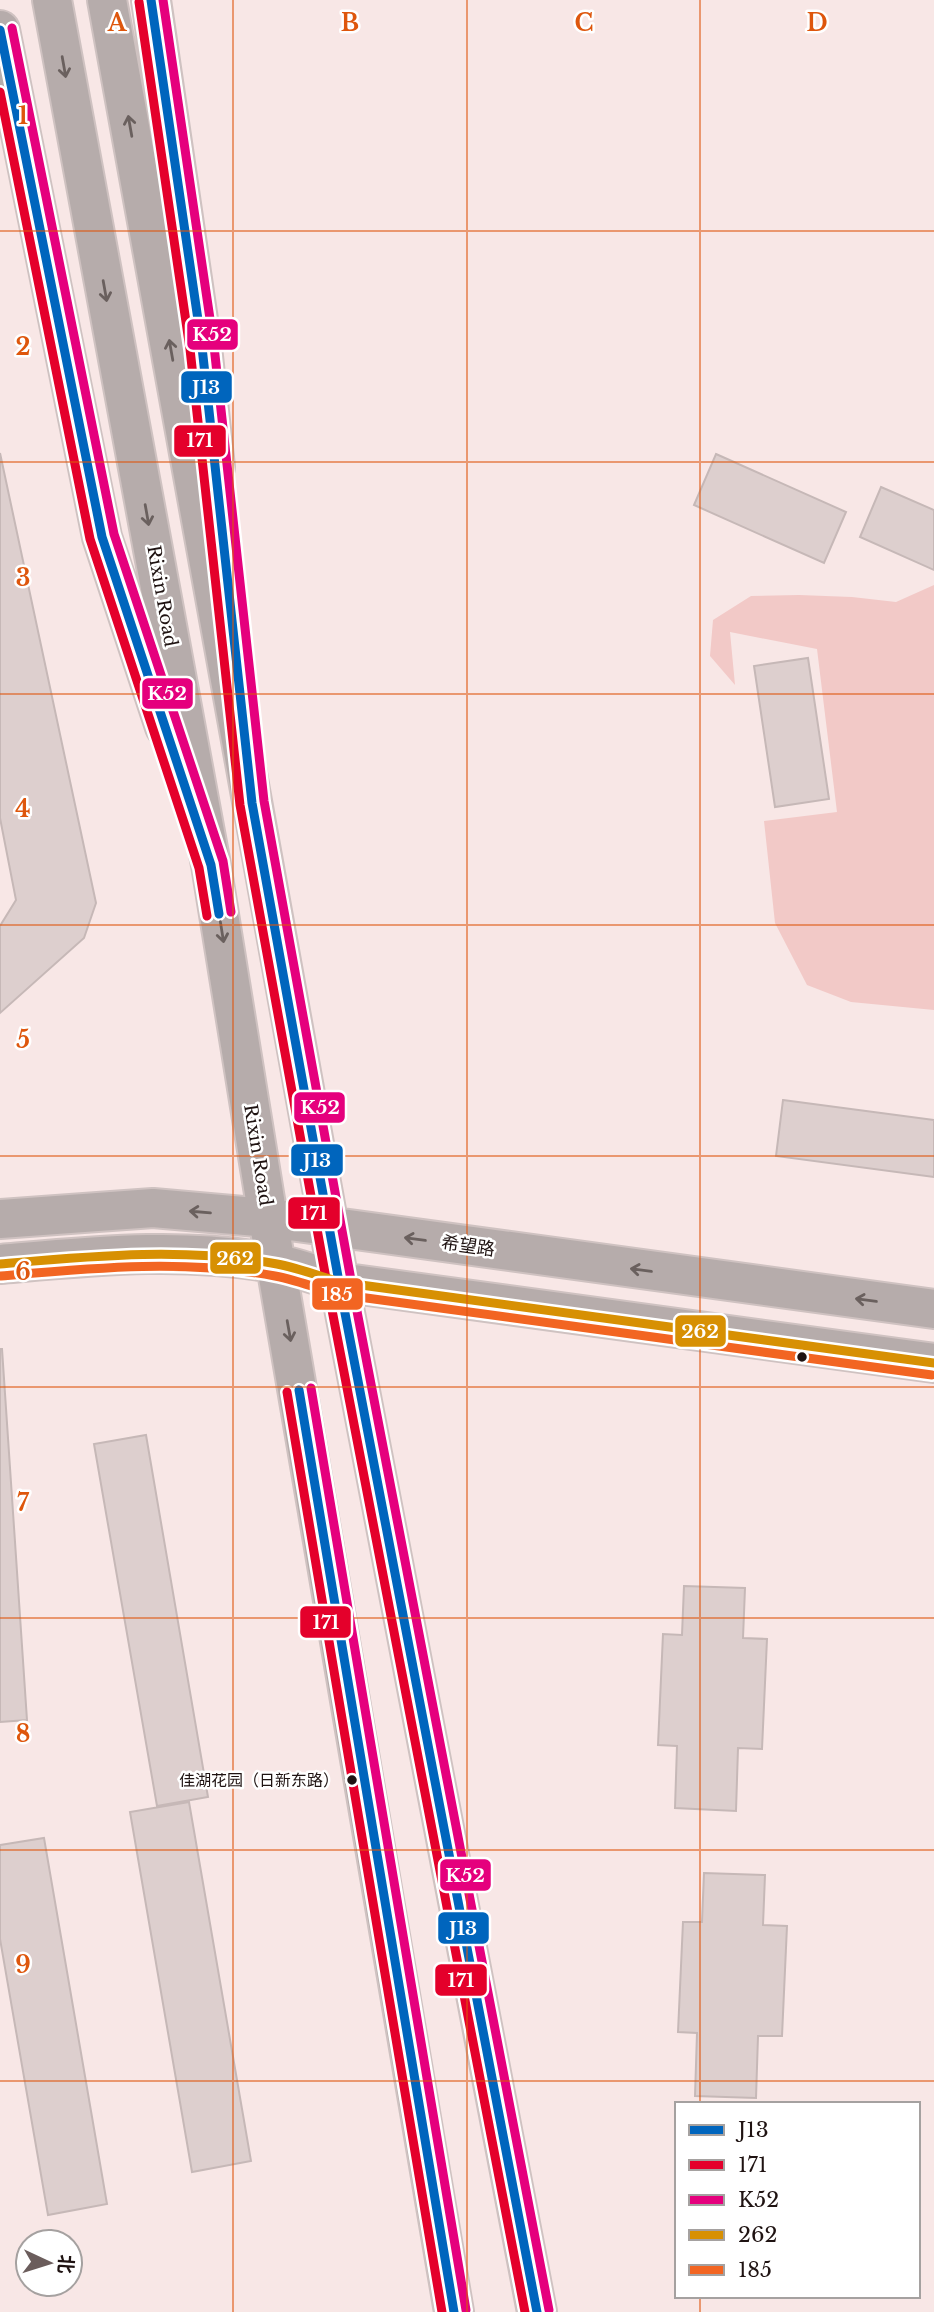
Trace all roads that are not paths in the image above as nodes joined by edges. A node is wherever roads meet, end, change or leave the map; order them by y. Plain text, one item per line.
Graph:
1 (52, 0) edge
2 (107, 0) edge
3 (151, 0) edge
4 (0, 30) edge
5 (252, 803) junction
6 (211, 865) junction
7 (268, 1218) junction
8 (0, 1219) edge
9 (329, 1227) junction
10 (0, 1264) edge
11 (278, 1264) junction
12 (339, 1282) junction
13 (934, 1309) edge
14 (934, 1363) edge
15 (454, 2312) edge
16 (537, 2312) edge

1 -> 6 main road, Rixin Road
5 -> 2 main road
3 - 5 main road
4 - 6 main road
5 - 9 main road
6 -> 7 main road, Rixin Road
7 -> 8 main road, 希望路
7 - 9 main road, 希望路
7 - 11 main road, Rixin Road
9 - 12 main road
13 -> 9 main road, 希望路
10 - 11 main road
11 - 12 main road
11 -> 15 main road, Rixin Road
12 - 14 main road
12 - 16 main road

